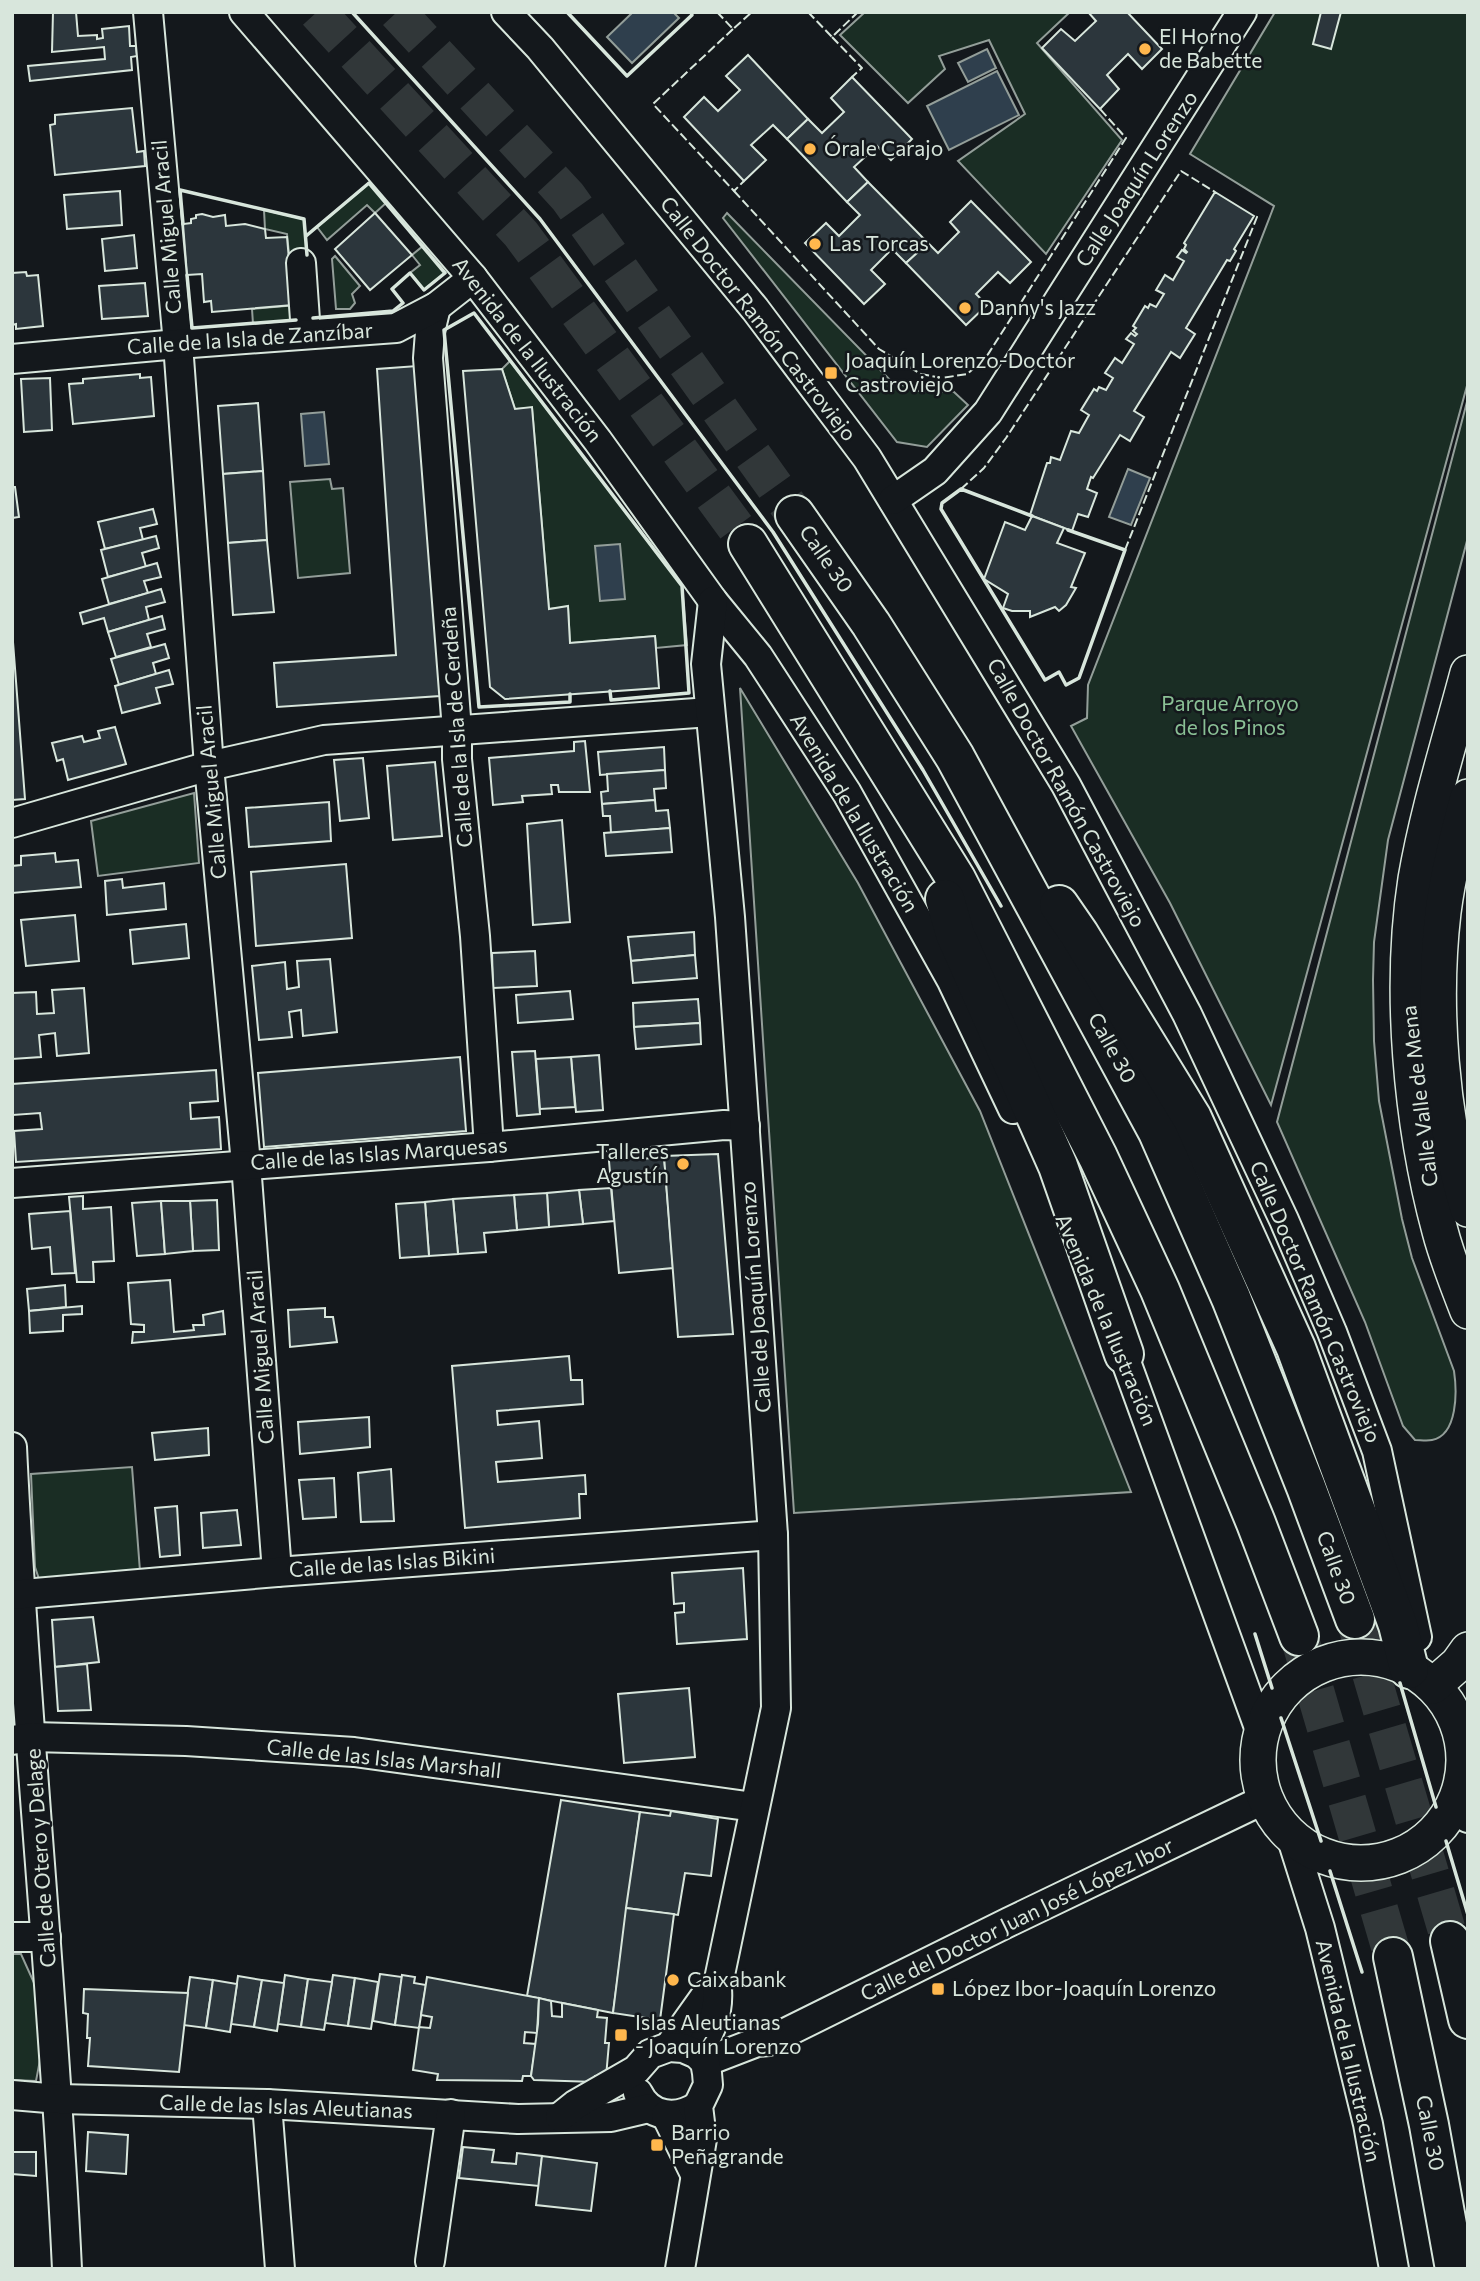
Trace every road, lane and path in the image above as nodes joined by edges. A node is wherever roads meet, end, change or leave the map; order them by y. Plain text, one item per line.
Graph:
1 (148, 12) edge
2 (244, 12) edge
3 (506, 12) edge
4 (1242, 12) edge
5 (301, 263) dead end
6 (473, 278) junction
7 (436, 307) junction
8 (306, 334) junction
9 (178, 344) junction
10 (12, 359) edge
11 (893, 500) junction
12 (795, 515) tunnel mouth
13 (748, 544) tunnel mouth
14 (713, 601) junction
15 (758, 656) junction
16 (706, 664) junction
17 (1468, 673) edge
18 (710, 712) junction
19 (457, 730) junction
20 (956, 757) junction
21 (209, 766) junction
22 (1468, 797) edge
23 (12, 823) edge
24 (926, 829) junction
25 (745, 1126) junction
26 (489, 1147) junction
27 (246, 1164) junction
28 (12, 1183) edge
29 (1468, 1209) edge
30 (1468, 1311) edge
31 (1124, 1354) junction
32 (12, 1447) edge
33 (773, 1535) junction
34 (277, 1572) junction
35 (16, 1595) edge
36 (1355, 1619) tunnel mouth
37 (1298, 1636) tunnel mouth
38 (1468, 1650) edge
39 (1423, 1679) junction
40 (1464, 1730) edge
41 (1261, 1733) junction
42 (22, 1739) edge
43 (1464, 1796) edge
44 (1265, 1799) junction
45 (754, 1807) junction
46 (1290, 1836) junction
47 (12, 1937) edge
48 (46, 1937) junction
49 (1450, 1941) tunnel mouth
50 (1392, 1957) tunnel mouth
51 (717, 1989) junction
52 (1468, 2019) edge
53 (669, 2047) junction
54 (636, 2070) junction
55 (702, 2077) junction
56 (12, 2095) edge
57 (59, 2099) junction
58 (267, 2104) junction
59 (658, 2112) junction
60 (451, 2114) junction
61 (561, 2117) junction
62 (695, 2174) junction
63 (430, 2261) dead end
64 (67, 2269) edge
65 (280, 2269) edge
66 (680, 2269) edge
67 (1394, 2269) edge
68 (1455, 2269) edge

1 - 9 street, Calle Miguel Aracil
2 - 6 street, Avenida de la Ilustración
3 - 11 street, Calle Doctor Ramón Castroviejo
4 - 11 street, Calle Joaquín Lorenzo
5 - 8 street
6 - 7 street, Calle de la Isla de Zanzíbar
6 - 14 street, Avenida de la Ilustración
7 - 8 street, Calle de la Isla de Zanzíbar
7 - 19 street, Calle de la Isla de Cerdeña
8 - 9 street, Calle de la Isla de Zanzíbar
9 - 10 street, Calle de la Isla de Zanzíbar
9 - 21 street, Calle Miguel Aracil
11 - 39 street, Calle Doctor Ramón Castroviejo
12 - 20 highway, Calle 30
13 - 24 highway
14 - 15 street, Avenida de la Ilustración
14 - 16 street, Calle de Joaquín Lorenzo
15 - 16 street
15 - 31 street, Avenida de la Ilustración
16 - 18 street, Calle de Joaquín Lorenzo
17 - 30 main road, Calle Valle de Mena
18 - 19 street
18 - 25 street, Calle de Joaquín Lorenzo
19 - 21 street
19 - 26 street, Calle de la Isla de Cerdeña
20 - 36 highway, Calle 30
20 - 39 highway
21 - 23 street
21 - 27 street, Calle Miguel Aracil
22 - 29 main road, Calle Valle de Mena
24 - 31 highway
24 - 37 highway
25 - 26 street, Calle de las Islas Marquesas
25 - 33 street, Calle de Joaquín Lorenzo
26 - 27 street, Calle de las Islas Marquesas
27 - 28 street, Calle de las Islas Marquesas
27 - 34 street, Calle Miguel Aracil
31 - 41 street, Avenida de la Ilustración
32 - 35 street, Calle de Otero y Delage
33 - 34 street, Calle de las Islas Bikini
33 - 45 street, Calle de Joaquín Lorenzo
34 - 35 street, Calle de las Islas Bikini
35 - 42 street, Calle de Otero y Delage
38 - 39 main road
39 - 40 main road
39 - 41 main road
40 - 43 main road
41 - 44 main road
42 - 45 street, Calle de las Islas Marshall
42 - 48 street, Calle de Otero y Delage
43 - 46 main road
44 - 46 main road
44 - 55 street, Calle del Doctor Juan José López Ibor
45 - 51 street, Calle de Joaquín Lorenzo
46 - 67 street, Avenida de la Ilustración
47 - 48 street
48 - 57 street, Calle de Otero y Delage
49 - 52 highway
50 - 68 highway, Calle 30
51 - 53 street
51 - 55 street, Calle de Joaquín Lorenzo
53 - 54 street
53 - 55 street
54 - 59 street
54 - 61 street
55 - 59 street, Calle de las Islas Aleutianas
55 - 62 street
56 - 57 street, Calle de las Islas Aleutianas
57 - 58 street, Calle de las Islas Aleutianas
57 - 64 street, Calle de Otero y Delage
58 - 60 street, Calle de las Islas Aleutianas
58 - 65 street
59 - 61 street, Calle de las Islas Aleutianas
59 - 62 street
60 - 61 street, Calle de las Islas Aleutianas
60 - 63 street
62 - 66 street

